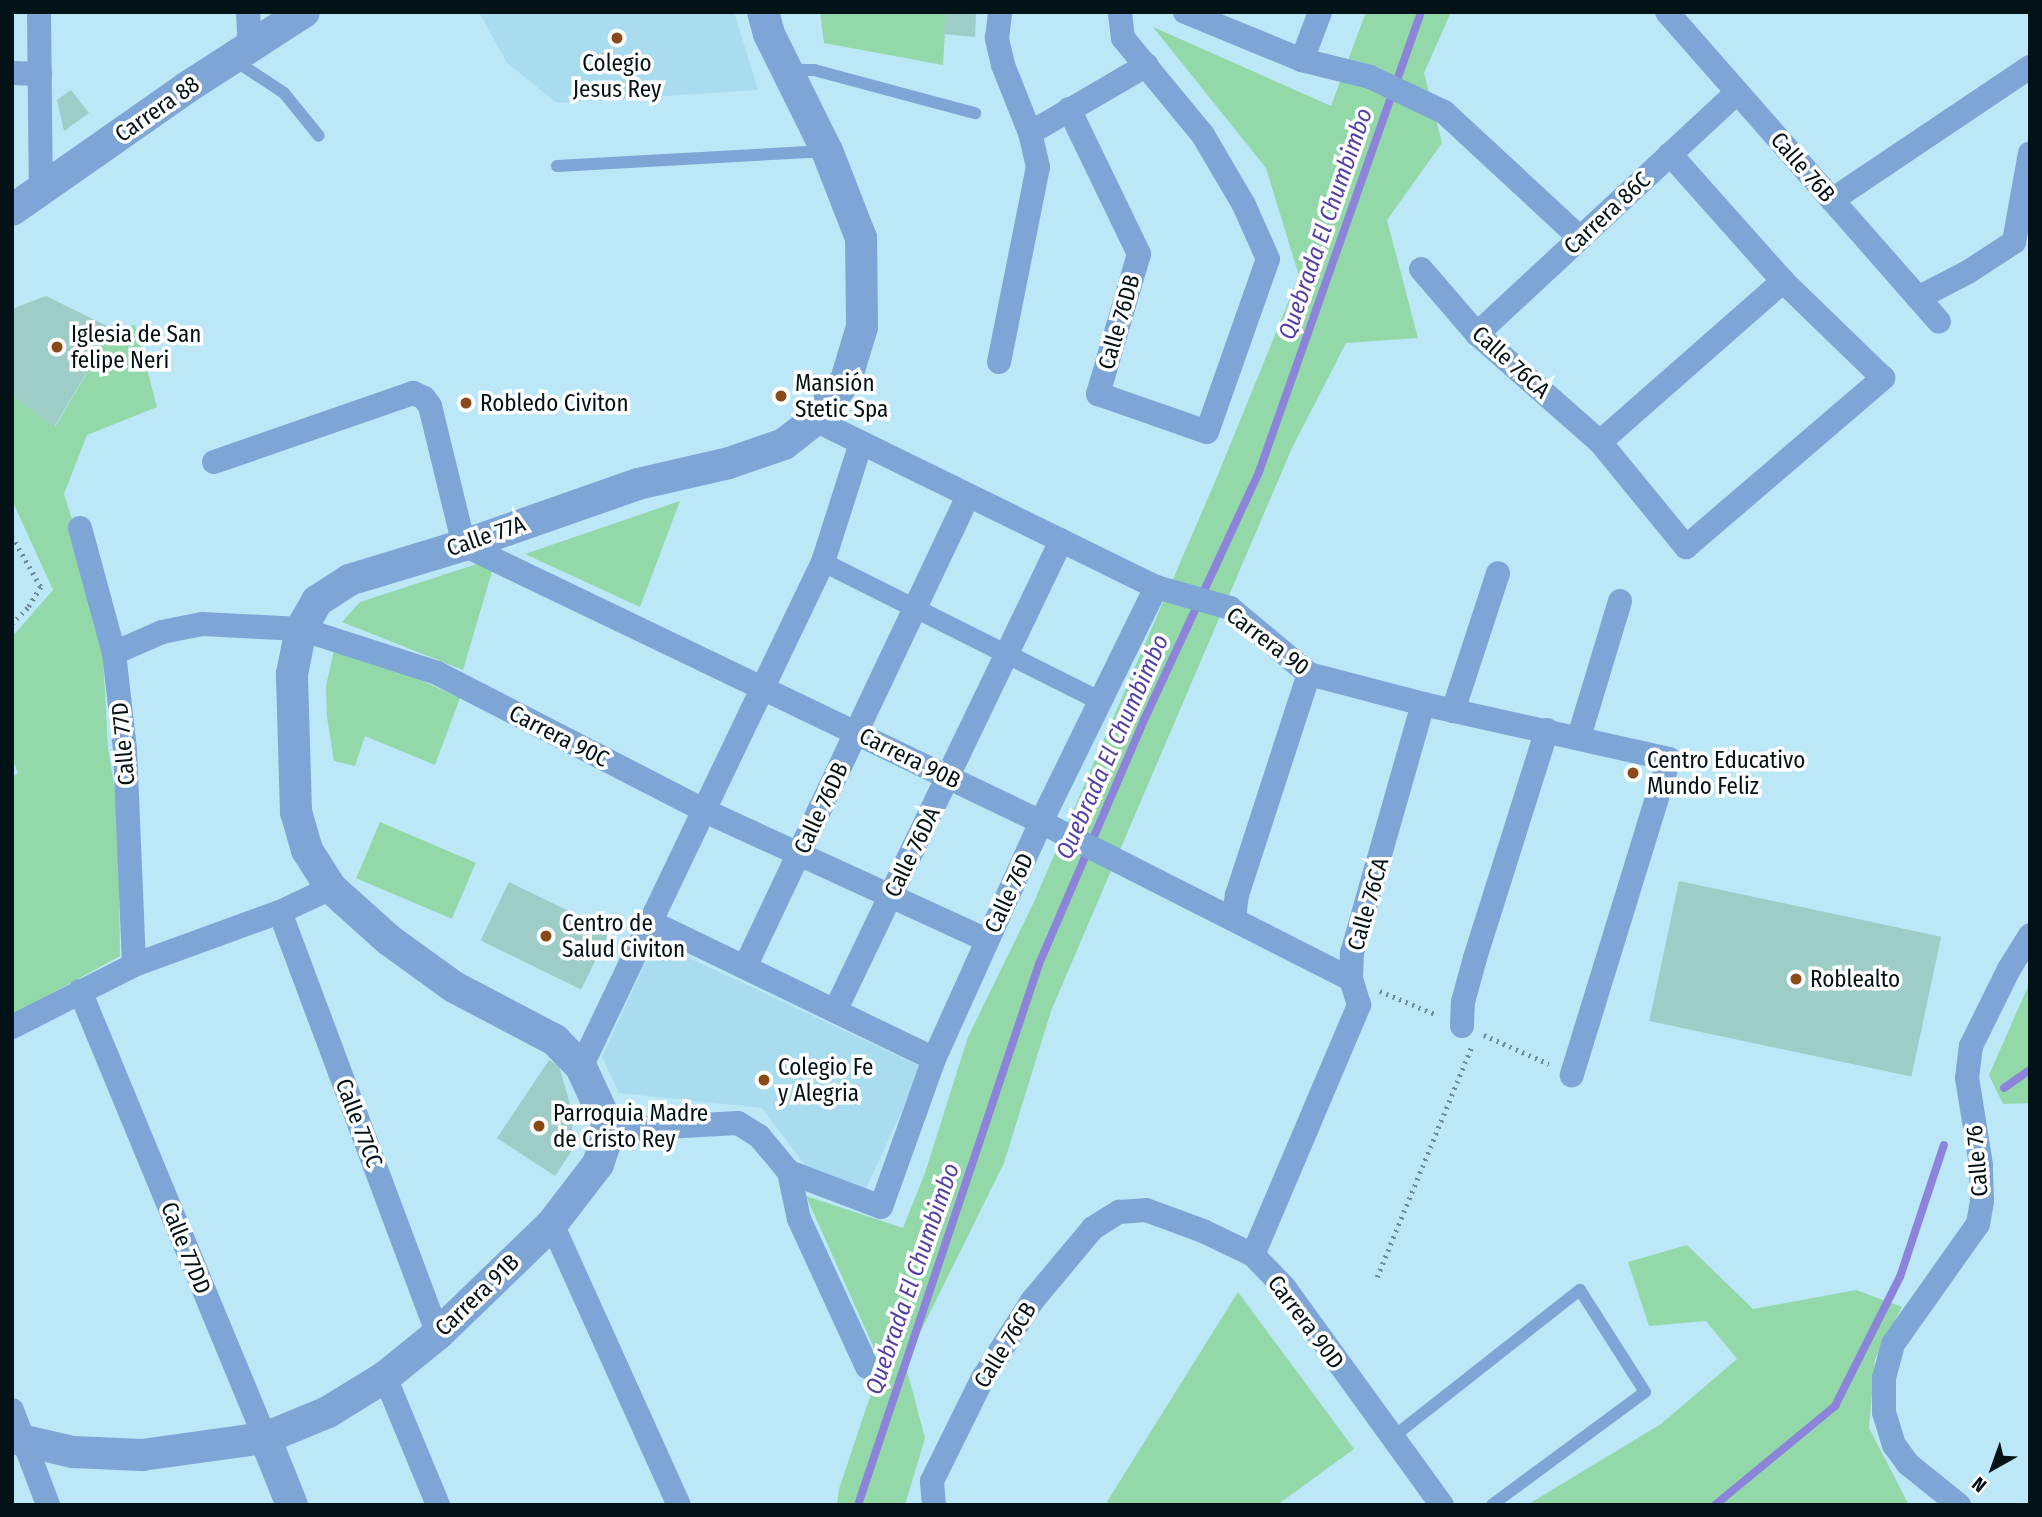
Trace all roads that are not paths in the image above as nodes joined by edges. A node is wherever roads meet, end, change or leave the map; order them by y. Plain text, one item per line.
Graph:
1 (39, 12) edge
2 (248, 12) edge
3 (304, 12) edge
4 (762, 12) edge
5 (1000, 12) edge
6 (1119, 12) edge
7 (1185, 12) edge
8 (1320, 12) edge
9 (1667, 12) edge
10 (1222, 19) edge
11 (241, 53) junction
12 (1302, 60) junction
13 (1147, 65) junction
14 (2030, 67) edge
15 (789, 70) junction
16 (12, 73) edge
17 (40, 74) junction
18 (1737, 92) junction
19 (1069, 110) junction
20 (975, 113) dead end
21 (1030, 133) junction
22 (319, 136) dead end
23 (827, 151) junction
24 (2030, 153) edge
25 (1670, 154) junction
26 (557, 166) dead end
27 (41, 191) junction
28 (1832, 200) junction
29 (12, 209) edge
30 (1580, 238) junction
31 (1421, 269) dead end
32 (1783, 281) junction
33 (1918, 298) junction
34 (1940, 322) dead end
35 (1478, 334) junction
36 (999, 362) dead end
37 (815, 420) junction
38 (1600, 442) junction
39 (860, 443) junction
40 (214, 462) dead end
41 (968, 496) junction
42 (80, 528) dead end
43 (1061, 541) junction
44 (464, 545) junction
45 (823, 562) junction
46 (1498, 573) dead end
47 (1156, 587) junction
48 (1620, 601) dead end
49 (915, 608) junction
50 (301, 629) junction
51 (114, 653) junction
52 (1006, 654) junction
53 (1309, 674) junction
54 (764, 688) junction
55 (1100, 701) junction
56 (1423, 704) junction
57 (1453, 710) junction
58 (1547, 730) junction
59 (856, 733) junction
60 (1579, 737) junction
61 (948, 777) junction
62 (705, 811) junction
63 (1041, 822) junction
64 (799, 854) junction
65 (331, 888) junction
66 (890, 896) junction
67 (280, 912) junction
68 (1234, 918) junction
69 (651, 922) junction
70 (2030, 935) edge
71 (987, 940) junction
72 (134, 965) junction
73 (745, 967) junction
74 (1352, 979) junction
75 (80, 990) junction
76 (835, 1011) junction
77 (12, 1027) edge
78 (1467, 1036) road end
79 (934, 1059) junction
80 (581, 1067) junction
81 (1572, 1075) dead end
82 (610, 1130) junction
83 (789, 1172) junction
84 (1119, 1212) joint
85 (552, 1224) junction
86 (1253, 1255) junction
87 (438, 1334) junction
88 (867, 1367) dead end
89 (385, 1377) junction
90 (12, 1410) edge
91 (1393, 1437) junction
92 (265, 1438) junction
93 (19, 1440) edge
94 (48, 1505) edge
95 (292, 1505) edge
96 (438, 1505) edge
97 (679, 1505) edge
98 (934, 1505) edge
99 (1442, 1505) edge
100 (1493, 1505) edge
101 (1959, 1505) edge

1 - 17 street
2 - 11 street
3 - 11 street, Carrera 88
4 - 15 street, Calle 77A
5 - 21 street
6 - 13 street
7 - 10 street
8 - 12 street
9 - 18 street, Calle 76B
10 - 12 street
11 - 22 lane
11 - 27 street, Carrera 88
12 - 30 street
13 - 19 street
13 - 19 street, Calle 76DB
14 - 28 street
15 - 20 lane
15 - 23 street, Calle 77A
16 - 17 street
17 - 27 street
18 - 25 street, Carrera 86C
18 - 28 street, Calle 76B
19 - 21 street
21 - 36 street
23 - 26 lane
23 - 37 street, Calle 77A
24 - 33 street
25 - 30 street, Carrera 86C
25 - 32 street
27 - 29 street, Carrera 88
28 - 33 street, Calle 76B
30 - 35 street, Carrera 86C
31 - 35 street, Calle 76CA
32 - 38 street
32 - 38 street, Calle 76CA
33 - 34 street, Calle 76B
35 - 38 street, Calle 76CA
37 - 39 street, Carrera 90
37 - 44 street, Calle 77A
39 - 41 street, Carrera 90
39 - 45 street
40 - 44 street
41 - 43 street, Carrera 90
41 - 49 street, Calle 76DB
42 - 51 street, Calle 77D
43 - 47 street, Carrera 90
43 - 52 street, Calle 76DA
44 - 50 street, Calle 77A
44 - 54 street, Carrera 90B
45 - 49 street
45 - 54 street
46 - 57 street
47 - 53 street, Carrera 90
47 - 55 street, Calle 76D
48 - 60 street
49 - 52 street
49 - 59 street, Calle 76DB
50 - 51 street, Carrera 90C
50 - 62 street, Carrera 90C
50 - 65 street, Calle 77A
51 - 72 street, Calle 77D
52 - 55 street
52 - 61 street, Calle 76DA
53 - 56 street, Carrera 90
53 - 68 street
54 - 59 street, Carrera 90B
54 - 62 street
55 - 63 street, Calle 76D
56 - 57 street, Carrera 90
56 - 74 street, Calle 76CA
57 - 58 street, Carrera 90
58 - 60 street, Carrera 90
58 - 78 street
59 - 61 street, Carrera 90B
59 - 64 street, Calle 76DB
60 - 81 street, Carrera 90
61 - 63 street, Carrera 90B
61 - 66 street, Calle 76DA
62 - 64 street, Carrera 90C
62 - 69 street
63 - 68 street, Carrera 90B
63 - 71 street, Calle 76D
64 - 66 street, Carrera 90C
64 - 73 street, Calle 76DB
65 - 67 street
65 - 80 street, Calle 77A
66 - 71 street, Carrera 90C
66 - 76 street, Calle 76DA
67 - 72 street
67 - 87 street, Calle 77CC
68 - 74 street, Carrera 90B
69 - 73 street
69 - 80 street
70 - 101 street, Calle 76
71 - 79 street, Calle 76D
72 - 75 street
73 - 76 street
74 - 86 street, Calle 76CA
75 - 77 street
75 - 92 street, Calle 77DD
76 - 79 street
79 - 83 street, Calle 76D
80 - 82 street, Calle 77A
82 - 83 street
82 - 85 street, Carrera 91B
83 - 88 street
84 - 86 street, Carrera 90D
84 - 98 street, Calle 76CB
85 - 87 street, Carrera 91B
85 - 97 street
86 - 91 street, Carrera 90D
87 - 89 street, Carrera 91B
89 - 92 street, Carrera 91B
89 - 96 street
90 - 93 street
91 - 99 street, Carrera 90D
91 - 100 lane
92 - 93 street, Carrera 91B
92 - 95 street, Calle 77DD
93 - 94 street

